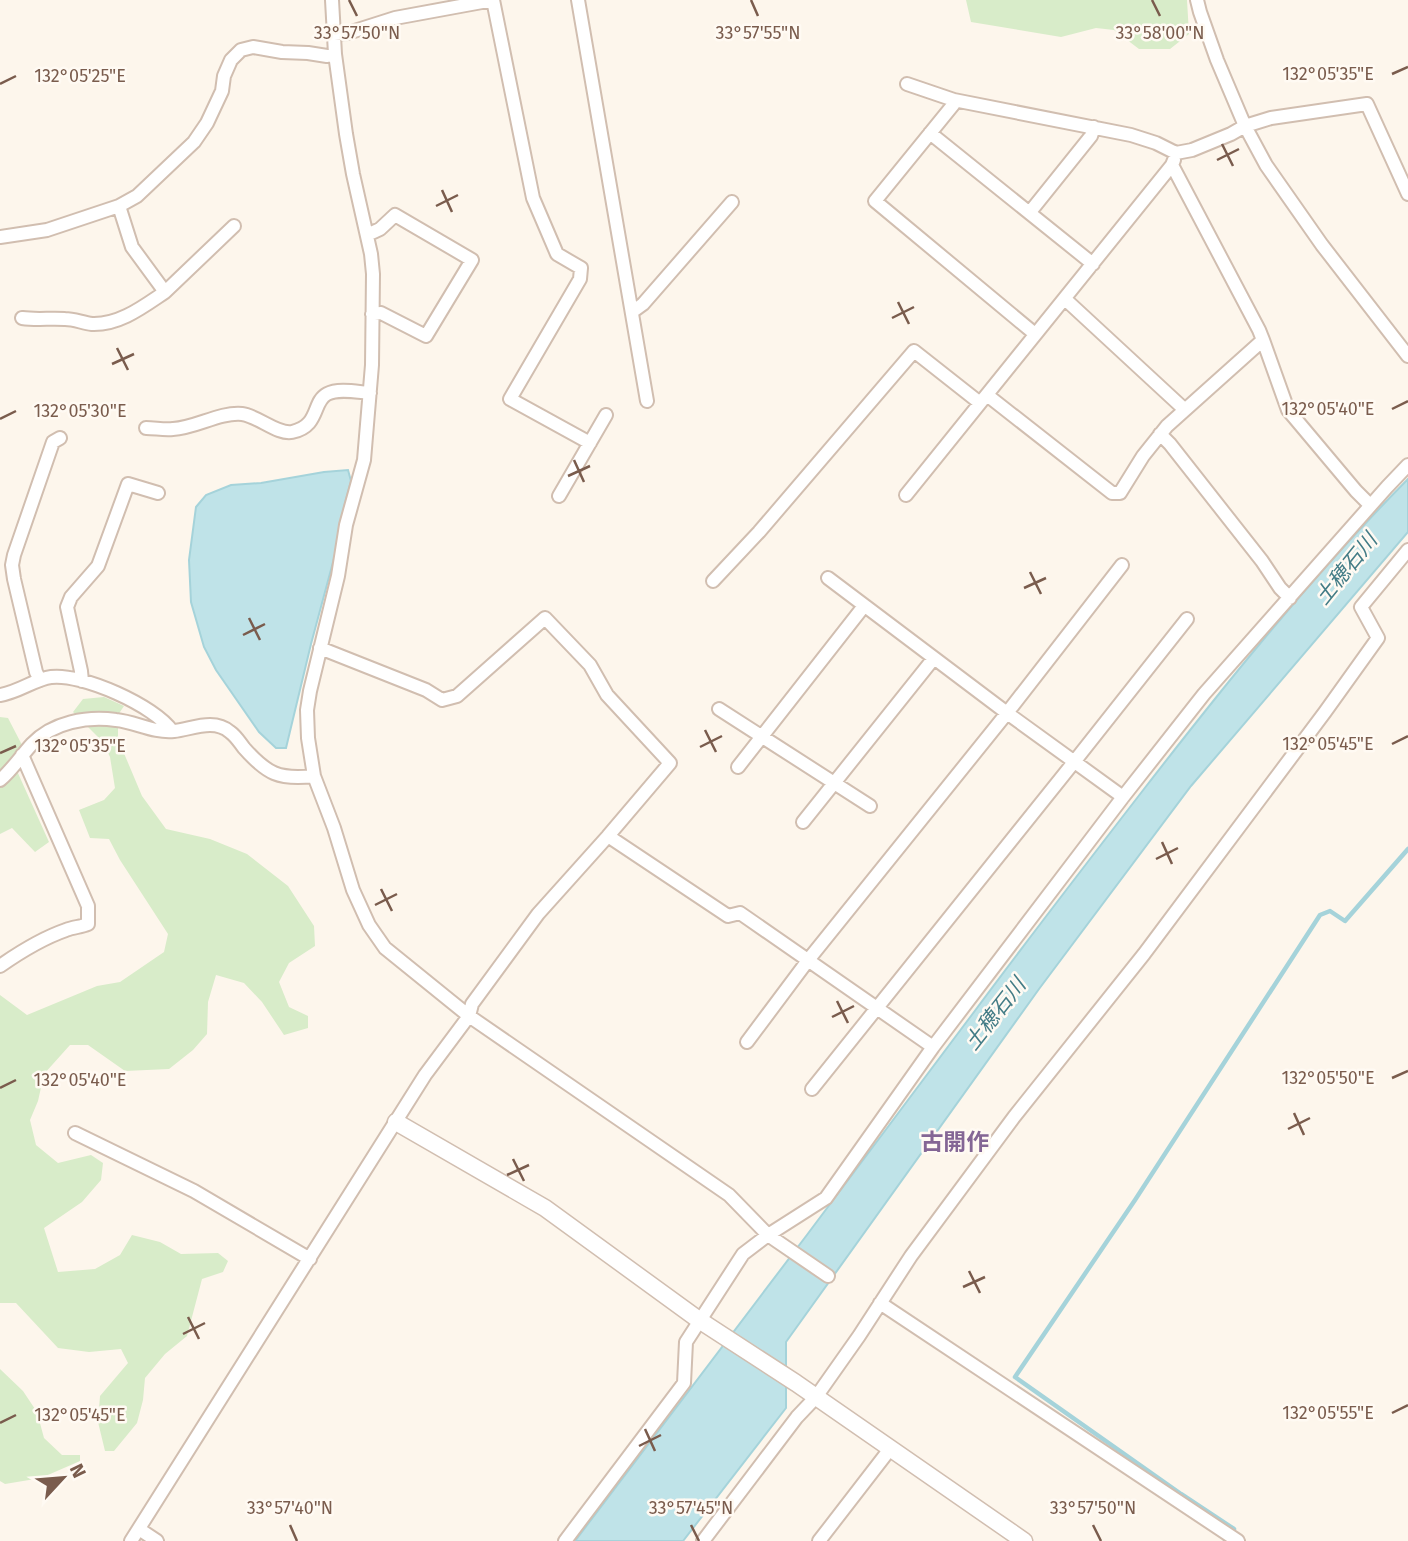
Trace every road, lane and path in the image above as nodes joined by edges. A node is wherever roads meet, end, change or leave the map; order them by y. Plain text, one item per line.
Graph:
1 (332, 0) edge
2 (493, 0) edge
3 (578, 0) edge
4 (1197, 0) edge
5 (334, 34) junction
6 (335, 54) junction
7 (907, 84) dead end
8 (954, 100) junction
9 (1245, 126) junction
10 (1094, 127) junction
11 (930, 133) junction
12 (1174, 159) junction
13 (1408, 194) edge
14 (732, 202) dead end
15 (119, 206) junction
16 (1030, 212) junction
17 (234, 226) dead end
18 (366, 235) junction
19 (0, 237) edge
20 (1093, 264) junction
21 (166, 292) junction
22 (1065, 299) junction
23 (632, 312) junction
24 (372, 314) junction
25 (22, 318) dead end
26 (1035, 334) junction
27 (1263, 340) junction
28 (1408, 356) edge
29 (370, 393) junction
30 (984, 399) junction
31 (647, 401) dead end
32 (1184, 409) junction
33 (606, 415) dead end
34 (146, 428) dead end
35 (1160, 434) junction
36 (60, 438) dead end
37 (590, 443) junction
38 (1408, 464) edge
39 (158, 493) dead end
40 (906, 495) dead end
41 (559, 496) dead end
42 (1370, 505) junction
43 (1408, 550) edge
44 (1122, 565) dead end
45 (828, 578) dead end
46 (713, 581) dead end
47 (1290, 597) junction
48 (864, 606) junction
49 (1186, 619) dead end
50 (320, 648) junction
51 (934, 658) junction
52 (40, 680) junction
53 (82, 681) junction
54 (0, 695) edge
55 (719, 709) dead end
56 (1007, 713) junction
57 (172, 731) junction
58 (761, 737) junction
59 (22, 755) junction
60 (1074, 762) junction
61 (738, 768) dead end
62 (314, 776) junction
63 (0, 780) edge
64 (834, 783) junction
65 (1123, 797) junction
66 (870, 806) dead end
67 (803, 822) dead end
68 (608, 836) junction
69 (809, 960) junction
70 (0, 966) edge
71 (877, 1007) junction
72 (469, 1016) junction
73 (747, 1042) dead end
74 (933, 1047) junction
75 (812, 1089) dead end
76 (396, 1122) junction
77 (75, 1133) dead end
78 (768, 1234) junction
79 (310, 1259) junction
80 (828, 1276) dead end
81 (880, 1303) junction
82 (699, 1320) junction
83 (816, 1397) junction
84 (890, 1449) junction
85 (139, 1529) junction
86 (131, 1541) edge
87 (157, 1541) edge
88 (565, 1541) edge
89 (703, 1541) edge
90 (819, 1541) edge
91 (1024, 1541) edge
92 (1238, 1541) edge

1 - 5 street
2 - 5 street
2 - 37 street
3 - 23 street
4 - 9 street
5 - 6 street
6 - 15 street
6 - 18 street
7 - 8 street
8 - 10 street
8 - 11 street
9 - 12 street
9 - 13 street
9 - 28 street
10 - 12 street
10 - 16 street
11 - 16 street
11 - 26 street
12 - 20 street
12 - 27 street
14 - 23 street
15 - 19 street
15 - 21 street
16 - 20 street
17 - 21 street
18 - 24 street
18 - 24 street
20 - 22 street
21 - 25 street
22 - 26 street
22 - 32 street
23 - 31 street
24 - 29 street
26 - 30 street
27 - 32 street
27 - 42 street
29 - 34 street
29 - 50 street
30 - 35 street
30 - 40 street
30 - 46 street
32 - 35 street
33 - 37 street
35 - 47 street
36 - 52 street
37 - 41 street
38 - 42 street
39 - 53 street
42 - 47 street
43 - 81 street
44 - 56 street
45 - 48 street
47 - 65 street
48 - 51 street
48 - 58 street
49 - 60 street
50 - 62 street
50 - 68 street
51 - 56 street
51 - 64 street
52 - 53 street
52 - 54 street
53 - 57 street
55 - 58 street
56 - 60 street
56 - 69 street
57 - 59 street
57 - 62 street
58 - 61 street
58 - 64 street
59 - 63 street
59 - 70 street
60 - 65 street
60 - 71 street
62 - 72 street
64 - 66 street
64 - 67 street
65 - 74 street
68 - 69 street
68 - 72 street
69 - 71 street
69 - 73 street
71 - 74 street
71 - 75 street
72 - 76 street
72 - 78 street
74 - 78 street
76 - 79 street
76 - 82 street
77 - 79 street
78 - 80 street
78 - 82 street
79 - 85 street
81 - 83 street
81 - 92 street
82 - 83 street
82 - 88 street
83 - 84 street
83 - 89 street
84 - 90 street
84 - 91 street
85 - 86 street
85 - 87 street

